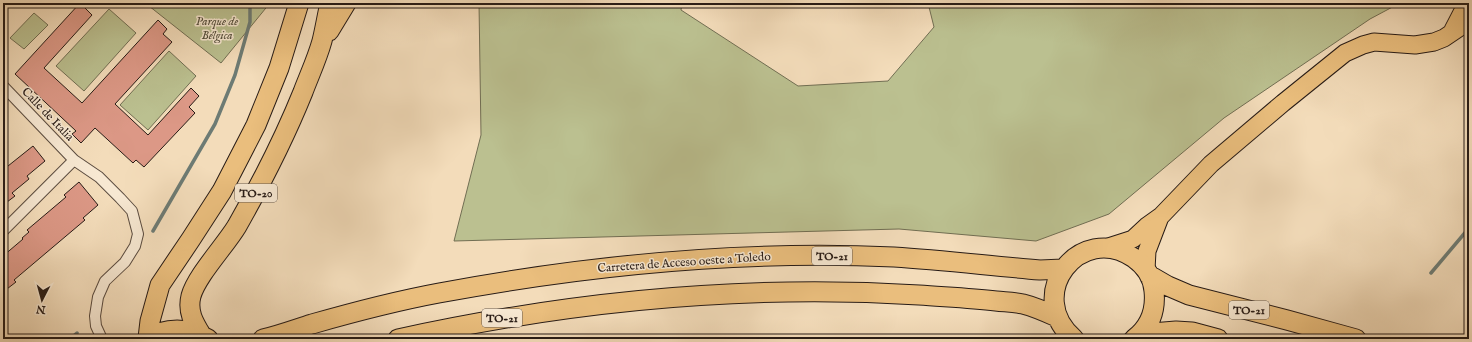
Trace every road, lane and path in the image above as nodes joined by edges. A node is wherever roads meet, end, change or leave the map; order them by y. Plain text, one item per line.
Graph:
1 (299, 3) edge
2 (330, 3) edge
3 (346, 3) edge
4 (1467, 3) edge
5 (1469, 21) edge
6 (1452, 32) junction
7 (322, 43) junction
8 (3, 86) edge
9 (74, 160) junction
10 (1161, 216) junction
11 (3, 231) edge
12 (1105, 248) junction
13 (1063, 269) junction
14 (1148, 272) junction
15 (1065, 331) edge
16 (205, 337) edge
17 (1137, 337) edge
18 (147, 338) edge
19 (102, 339) edge
20 (263, 339) edge
21 (398, 339) edge
22 (1218, 339) edge
23 (1356, 339) edge

1 - 18 highway, TO-20
2 - 7 highway, TO-20
3 - 7 highway
4 - 6 main road
5 - 6 main road
6 - 10 main road
7 - 16 highway, TO-20
8 - 9 street, Calle de Italia
9 - 11 street
9 - 19 street, Calle de Italia
10 - 12 main road
10 - 14 main road
12 - 13 highway, TO-21
12 - 14 highway, TO-21
13 - 15 highway, TO-21
13 - 20 highway, Carretera de Acceso oeste a Toledo / TO-21
14 - 17 highway
14 - 23 highway, TO-21
15 - 21 highway, TO-21
16 - 18 highway, TO-20
17 - 22 highway

